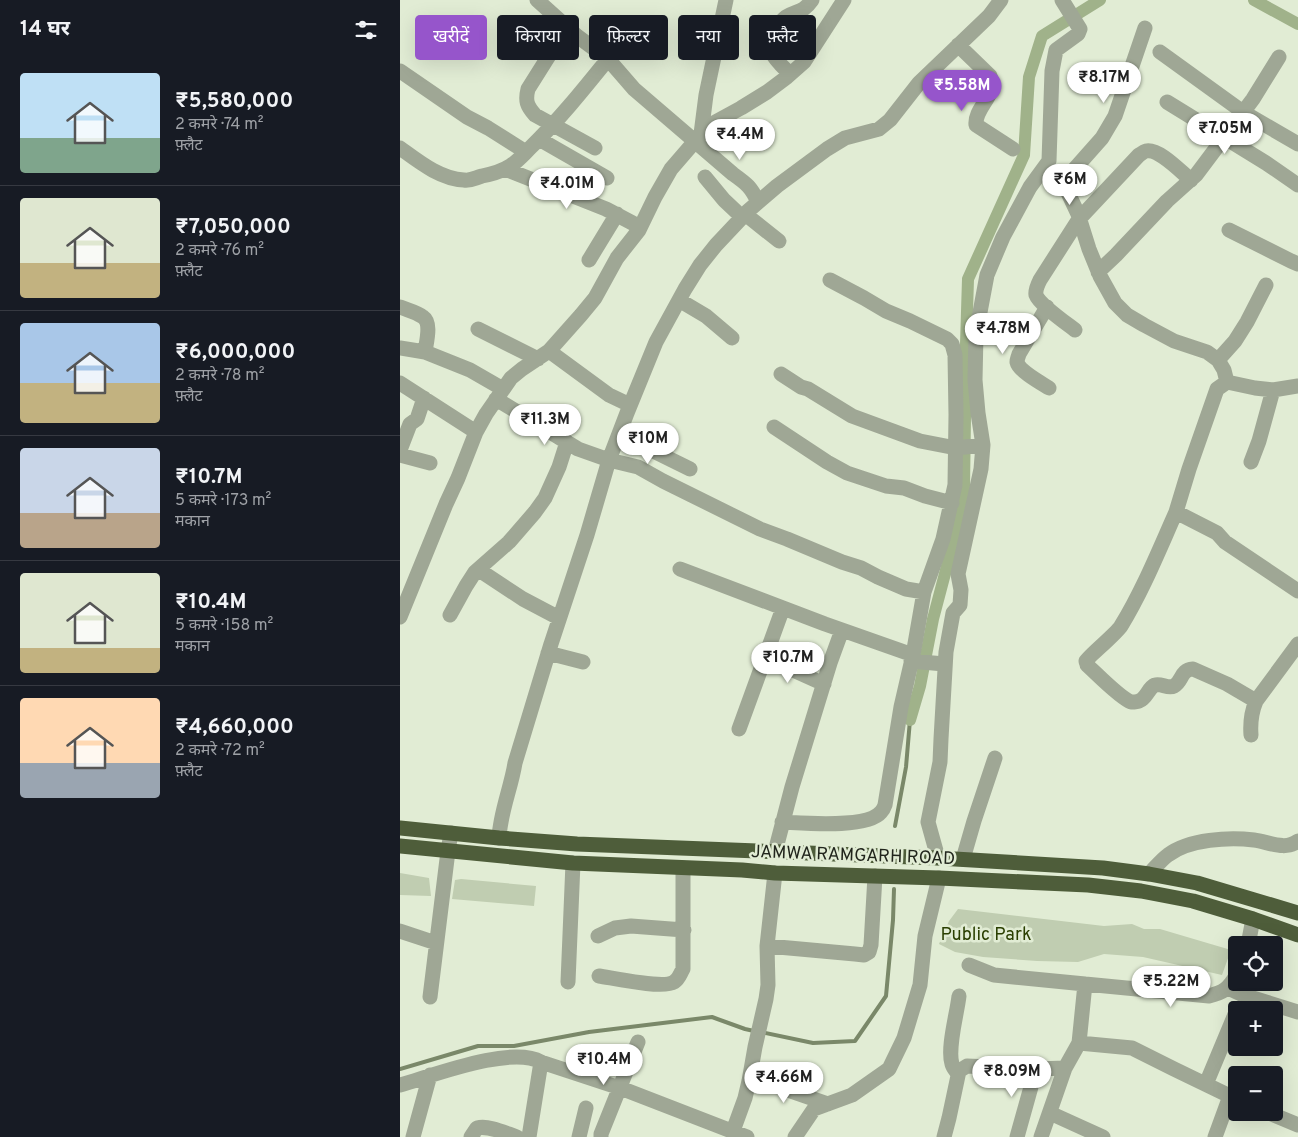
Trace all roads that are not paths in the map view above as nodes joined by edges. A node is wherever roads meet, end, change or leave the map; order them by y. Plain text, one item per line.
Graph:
1 (537, 0) edge
2 (726, 0) edge
3 (812, 0) edge
4 (844, 0) edge
5 (1001, 0) edge
6 (1062, 0) edge
7 (554, 15) edge
8 (1145, 28) dead end
9 (579, 38) edge
10 (589, 45) edge
11 (958, 45) junction
12 (1160, 52) dead end
13 (1279, 57) dead end
14 (546, 60) edge
15 (608, 60) joint
16 (400, 71) edge
17 (790, 74) junction
18 (1167, 102) dead end
19 (1243, 112) junction
20 (553, 125) junction
21 (698, 137) junction
22 (1224, 137) junction
23 (1296, 138) edge
24 (539, 139) junction
25 (400, 148) edge
26 (595, 148) dead end
27 (1014, 149) dead end
28 (526, 152) junction
29 (1046, 166) junction
30 (505, 169) junction
31 (704, 177) dead end
32 (607, 178) dead end
33 (1191, 180) junction
34 (1063, 182) junction
35 (1298, 185) edge
36 (758, 202) junction
37 (617, 214) junction
38 (744, 216) junction
39 (1079, 219) junction
40 (640, 228) junction
41 (1229, 230) dead end
42 (779, 241) dead end
43 (589, 260) dead end
44 (1298, 264) edge
45 (1098, 272) junction
46 (830, 280) dead end
47 (1266, 285) dead end
48 (679, 300) junction
49 (400, 307) edge
50 (1047, 307) junction
51 (478, 328) dead end
52 (1075, 330) dead end
53 (732, 338) dead end
54 (400, 348) edge
55 (425, 352) junction
56 (543, 355) junction
57 (1218, 360) junction
58 (781, 374) dead end
59 (1227, 382) junction
60 (400, 383) edge
61 (1298, 386) edge
62 (1049, 388) dead end
63 (1273, 390) junction
64 (500, 394) junction
65 (424, 398) junction
66 (630, 405) junction
67 (774, 428) dead end
68 (476, 432) junction
69 (619, 434) junction
70 (567, 442) junction
71 (980, 446) junction
72 (958, 448) junction
73 (400, 450) edge
74 (400, 455) edge
75 (609, 460) junction
76 (1251, 462) dead end
77 (430, 463) dead end
78 (690, 469) dead end
79 (952, 503) junction
80 (1176, 512) junction
81 (680, 569) dead end
82 (478, 570) junction
83 (1298, 591) edge
84 (924, 592) junction
85 (783, 608) junction
86 (450, 615) dead end
87 (400, 616) edge
88 (559, 618) junction
89 (842, 630) junction
90 (1298, 644) edge
91 (548, 653) junction
92 (764, 657) junction
93 (914, 659) junction
94 (583, 662) dead end
95 (939, 664) junction
96 (824, 684) junction
97 (1256, 701) junction
98 (738, 729) dead end
99 (1251, 735) dead end
100 (995, 758) dead end
101 (782, 822) junction
102 (400, 828) edge
103 (451, 833) junction
104 (499, 838) junction
105 (1298, 841) edge
106 (400, 846) edge
107 (448, 851) junction
108 (775, 852) junction
109 (938, 858) junction
110 (963, 859) junction
111 (573, 862) junction
112 (683, 868) junction
113 (775, 873) junction
114 (1149, 874) junction
115 (879, 876) junction
116 (939, 878) junction
117 (1247, 897) junction
118 (1298, 913) edge
119 (1248, 917) junction
120 (684, 930) junction
121 (400, 931) edge
122 (1298, 935) edge
123 (598, 936) dead end
124 (1248, 936) edge
125 (436, 943) junction
126 (768, 946) junction
127 (969, 965) dead end
128 (599, 976) dead end
129 (568, 982) dead end
130 (1085, 984) junction
131 (1228, 985) edge
132 (1240, 991) edge
133 (1243, 995) junction
134 (960, 996) dead end
135 (430, 997) dead end
136 (1241, 1001) edge
137 (1298, 1012) edge
138 (1228, 1032) edge
139 (638, 1042) dead end
140 (1079, 1043) junction
141 (541, 1062) junction
142 (1065, 1068) junction
143 (1036, 1069) junction
144 (958, 1074) junction
145 (430, 1075) junction
146 (750, 1077) junction
147 (1206, 1084) junction
148 (400, 1085) edge
149 (619, 1088) junction
150 (1228, 1095) edge
151 (828, 1104) junction
152 (586, 1108) dead end
153 (1228, 1109) edge
154 (1050, 1113) junction
155 (1283, 1119) edge
156 (1298, 1125) edge
157 (740, 1134) edge
158 (413, 1137) edge
159 (471, 1137) edge
160 (517, 1137) edge
161 (529, 1137) edge
162 (579, 1137) edge
163 (601, 1137) edge
164 (795, 1137) edge
165 (944, 1137) edge
166 (1017, 1137) edge
167 (1041, 1137) edge
168 (1103, 1137) edge
169 (1215, 1137) edge

1 - 7 street
2 - 21 street
3 - 17 street
4 - 17 street
5 - 11 street
6 - 29 street
8 - 34 street
9 - 10 street
11 - 27 street
11 - 36 street
12 - 19 street
13 - 19 street
14 - 20 street
15 - 20 street
15 - 21 street
16 - 28 street
17 - 21 street
18 - 22 street
19 - 22 street
19 - 23 street
20 - 24 street
20 - 26 street
21 - 36 street
21 - 40 street
22 - 33 street
22 - 35 street
24 - 28 street
24 - 32 street
25 - 30 street
28 - 30 street
29 - 34 street
29 - 71 street
30 - 37 street
31 - 38 street
33 - 39 street
33 - 45 street
34 - 39 street
36 - 38 street
37 - 40 street
37 - 43 street
38 - 42 street
38 - 48 street
39 - 45 street
39 - 50 street
40 - 56 street
41 - 44 street
45 - 57 street
46 - 72 street
47 - 57 street
48 - 53 street
48 - 66 street
49 - 55 street
50 - 52 street
50 - 62 street
51 - 56 street
54 - 55 street
55 - 64 street
56 - 64 street
56 - 66 street
57 - 59 street
58 - 72 street
59 - 63 street
59 - 80 street
60 - 65 street
61 - 63 street
63 - 76 street
64 - 68 street
64 - 70 street
65 - 68 street
65 - 73 street
66 - 69 street
67 - 79 street
68 - 87 street
69 - 75 street
69 - 78 street
70 - 75 street
70 - 82 street
71 - 72 street
71 - 95 street
72 - 79 street
74 - 77 street
75 - 84 street
75 - 88 street
79 - 84 street
80 - 83 street
80 - 97 street
81 - 85 street
82 - 86 street
82 - 88 street
84 - 93 street
85 - 89 street
85 - 92 street
88 - 91 street
89 - 93 street
89 - 96 street
90 - 97 street
91 - 94 street
91 - 104 street
92 - 96 street
92 - 98 street
93 - 95 street
93 - 101 street
95 - 109 street
96 - 101 street
97 - 99 street
100 - 110 street
101 - 108 street
102 - 103 highway, JAMWA RAMGARH ROAD
103 - 104 highway, JAMWA RAMGARH ROAD
103 - 107 street
104 - 108 highway, JAMWA RAMGARH ROAD
105 - 114 street
106 - 107 highway, JAMWA RAMGARH ROAD
107 - 111 highway, JAMWA RAMGARH ROAD
107 - 125 street
108 - 109 highway, JAMWA RAMGARH ROAD
109 - 110 highway, JAMWA RAMGARH ROAD
110 - 114 highway, JAMWA RAMGARH ROAD
111 - 112 highway, JAMWA RAMGARH ROAD
111 - 129 street
112 - 113 highway, JAMWA RAMGARH ROAD
112 - 120 street
113 - 115 highway, JAMWA RAMGARH ROAD
113 - 126 street
114 - 117 highway, JAMWA RAMGARH ROAD
115 - 116 highway, JAMWA RAMGARH ROAD
115 - 126 street
116 - 119 highway, JAMWA RAMGARH ROAD
116 - 151 street
117 - 118 highway, JAMWA RAMGARH ROAD
117 - 119 highway
119 - 122 highway, JAMWA RAMGARH ROAD
119 - 124 street
120 - 123 street
120 - 128 street
121 - 125 street
125 - 135 street
126 - 146 street
127 - 130 street
130 - 131 street
130 - 140 street
132 - 133 street
133 - 136 street
133 - 137 street
134 - 144 street
138 - 147 street
139 - 149 street
140 - 142 street
140 - 147 street
141 - 145 street
141 - 149 street
141 - 161 street
142 - 143 street
142 - 154 street
143 - 144 street
143 - 166 street
144 - 165 street
145 - 148 street
145 - 158 street
146 - 151 street
146 - 157 street
147 - 150 street
149 - 157 street
149 - 163 street
151 - 164 street
152 - 162 street
153 - 169 street
154 - 167 street
154 - 168 street
155 - 156 street
159 - 160 street

